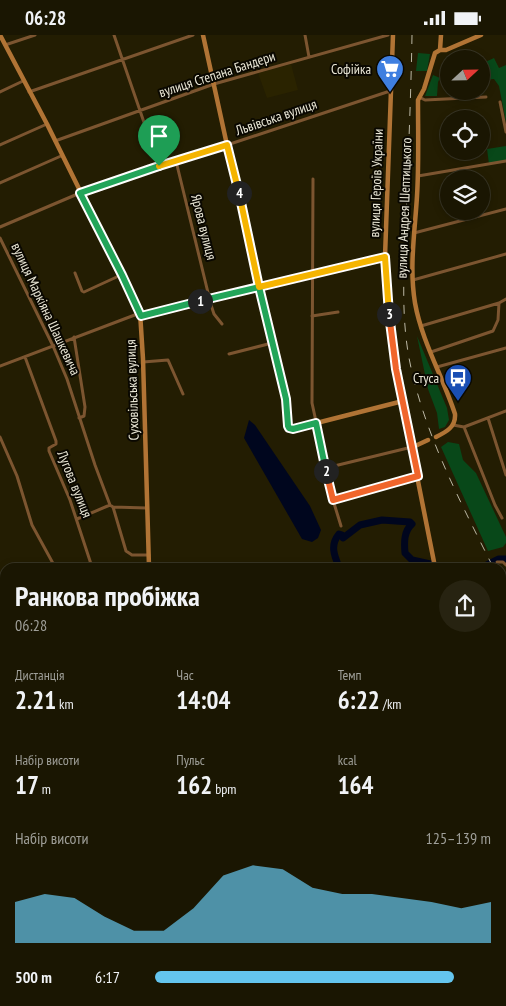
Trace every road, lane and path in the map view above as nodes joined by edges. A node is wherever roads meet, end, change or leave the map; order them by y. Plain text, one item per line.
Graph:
1 (0, 35) edge
2 (35, 35) edge
3 (114, 35) edge
4 (193, 35) edge
5 (203, 35) edge
6 (305, 35) edge
7 (388, 35) edge
8 (393, 35) edge
9 (441, 35) edge
10 (481, 35) edge
11 (5, 45) junction
12 (440, 50) joint
13 (446, 50) edge
14 (309, 57) junction
15 (122, 59) junction
16 (23, 81) junction
17 (214, 84) junction
18 (390, 91) junction
19 (0, 92) edge
20 (29, 92) junction
21 (419, 97) junction
22 (440, 99) edge
23 (500, 102) dead end
24 (140, 111) junction
25 (47, 124) junction
26 (506, 132) edge
27 (55, 141) junction
28 (0, 145) edge
29 (227, 145) junction
30 (62, 156) junction
31 (176, 161) junction
32 (506, 161) edge
33 (159, 166) junction
34 (418, 176) junction
35 (313, 179) dead end
36 (0, 183) edge
37 (80, 193) junction
38 (506, 209) edge
39 (0, 227) edge
40 (414, 233) junction
41 (0, 238) edge
42 (506, 254) edge
43 (385, 257) junction
44 (75, 273) dead end
45 (122, 275) junction
46 (312, 275) junction
47 (412, 280) junction
48 (259, 287) junction
49 (209, 299) junction
50 (506, 299) edge
51 (498, 303) junction
52 (338, 312) dead end
53 (141, 314) junction
54 (312, 316) junction
55 (222, 324) dead end
56 (421, 326) junction
57 (74, 337) junction
58 (272, 343) junction
59 (54, 346) junction
60 (506, 348) edge
61 (430, 353) junction
62 (229, 354) dead end
63 (25, 357) junction
64 (143, 362) junction
65 (0, 366) edge
66 (437, 367) junction
67 (183, 394) dead end
68 (403, 401) junction
69 (506, 411) edge
70 (79, 418) junction
71 (488, 418) junction
72 (316, 423) junction
73 (453, 425) junction
74 (464, 427) junction
75 (0, 437) edge
76 (436, 437) dead end
77 (428, 440) dead end
78 (413, 447) junction
79 (326, 469) junction
80 (506, 475) edge
81 (418, 476) junction
82 (333, 500) junction
83 (112, 506) junction
84 (146, 507) junction
85 (502, 518) dead end
86 (77, 519) junction
87 (341, 526) dead end
88 (149, 555) junction
89 (497, 562) dead end
90 (52, 563) edge
91 (91, 563) edge
92 (149, 563) edge
93 (434, 563) edge
94 (504, 563) edge

1 - 11 street, Суховільська вулиця
2 - 11 street
3 - 15 street
4 - 15 street
5 - 17 street
6 - 14 street
7 - 14 street, вулиця Степана Бандери
8 - 18 street, вулиця Героїв України
9 - 12 street
10 - 13 street
11 - 16 street, Суховільська вулиця
12 - 21 street, вулиця Андрея Шептицького
14 - 17 street, вулиця Степана Бандери
15 - 20 street
15 - 24 street
16 - 19 street
16 - 20 street, Суховільська вулиця
17 - 24 street, вулиця Степана Бандери
17 - 29 street
18 - 29 street, Львівська вулиця
18 - 43 street, вулиця Героїв України
20 - 25 street, Суховільська вулиця
21 - 22 street
21 - 34 street, вулиця Андрея Шептицького
23 - 26 street
24 - 27 street, вулиця Степана Бандери
24 - 33 street
25 - 27 street, Суховільська вулиця
25 - 28 street
27 - 30 street, Суховільська вулиця
29 - 31 street, Львівська вулиця
29 - 48 street
30 - 36 street
30 - 37 street, Суховільська вулиця
31 - 33 street, Львівська вулиця
31 - 49 street, Ярова вулиця
32 - 34 street
33 - 37 street, Львівська вулиця
34 - 40 street, вулиця Андрея Шептицького
35 - 46 street
37 - 39 street, Львівська вулиця
37 - 45 street, Суховільська вулиця
38 - 40 street
40 - 47 street, вулиця Андрея Шептицького
41 - 59 street, вулиця Маркіяна Шашкевича
42 - 47 street
43 - 46 street
43 - 68 street, вулиця Героїв України
44 - 45 street
45 - 53 street, Суховільська вулиця
46 - 48 street
46 - 54 street
47 - 56 street, вулиця Андрея Шептицького
48 - 49 street
48 - 58 street
49 - 53 street
49 - 55 street, Ярова вулиця
50 - 51 street
51 - 56 street
51 - 61 street
52 - 54 street
53 - 57 street
53 - 64 street, Суховільська вулиця
54 - 72 street
56 - 61 street, вулиця Андрея Шептицького
57 - 59 street
57 - 70 street, вулиця Маркіяна Шашкевича
58 - 62 street
58 - 72 street
59 - 63 street
59 - 70 street, вулиця Маркіяна Шашкевича
60 - 66 street
61 - 66 street, вулиця Андрея Шептицького
63 - 65 street
63 - 86 street, Лугова вулиця
64 - 67 street
64 - 84 street, Суховільська вулиця
66 - 73 street, вулиця Андрея Шептицького
68 - 72 street
68 - 78 street, вулиця Героїв України
69 - 71 street
70 - 83 street, вулиця Маркіяна Шашкевича
71 - 74 street
71 - 80 street
72 - 79 street
73 - 74 street
73 - 76 street
74 - 85 street
75 - 90 street
77 - 78 street
78 - 79 street
78 - 81 street, вулиця Героїв України
79 - 82 street
81 - 82 street
81 - 93 street, вулиця Героїв України
82 - 87 street
83 - 84 street
83 - 86 street
83 - 88 street, вулиця Маркіяна Шашкевича
84 - 88 street, Суховільська вулиця
86 - 91 street, Лугова вулиця
88 - 92 street, Суховільська вулиця
89 - 94 street

